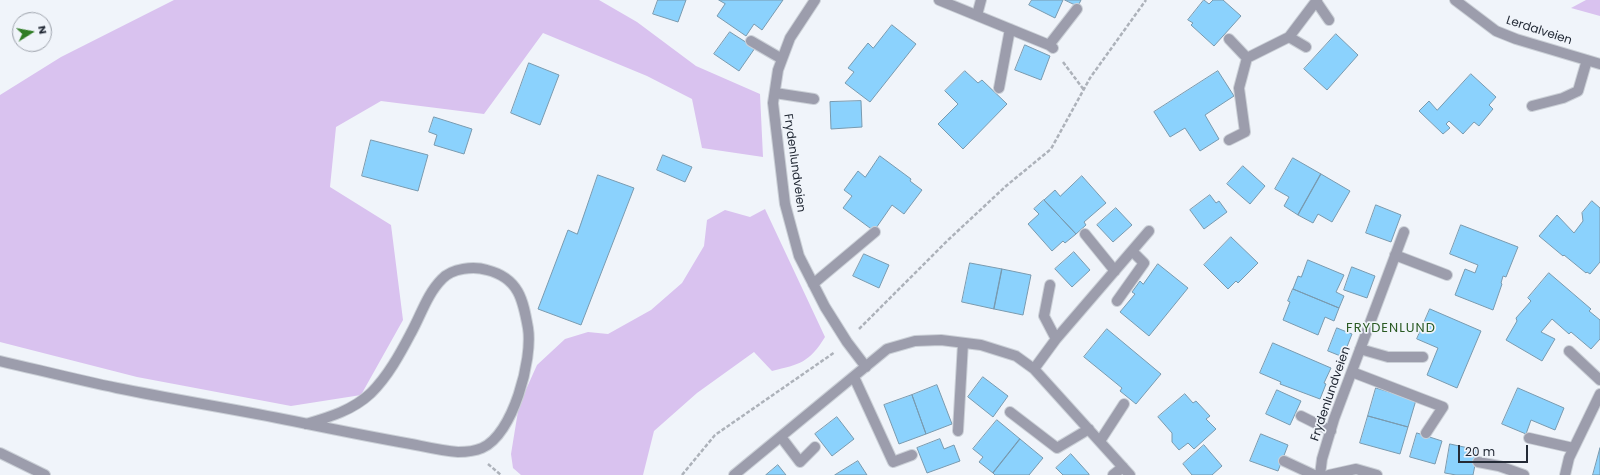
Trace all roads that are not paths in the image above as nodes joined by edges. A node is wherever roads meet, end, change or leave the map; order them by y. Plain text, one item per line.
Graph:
1 (815, 0) edge
2 (939, 0) edge
3 (981, 0) edge
4 (1317, 0) edge
5 (1455, 0) edge
6 (1077, 9) dead end
7 (977, 15) junction
8 (1329, 20) dead end
9 (1010, 29) junction
10 (1290, 37) junction
11 (1229, 40) dead end
12 (751, 41) dead end
13 (1306, 47) dead end
14 (1247, 58) junction
15 (782, 59) junction
16 (1587, 60) junction
17 (1600, 64) edge
18 (999, 88) dead end
19 (775, 93) junction
20 (814, 99) dead end
21 (1532, 106) dead end
22 (1229, 140) dead end
23 (1149, 231) dead end
24 (875, 232) dead end
25 (1404, 232) dead end
26 (1085, 234) dead end
27 (1132, 251) junction
28 (1395, 255) junction
29 (1115, 271) junction
30 (1447, 275) dead end
31 (813, 284) junction
32 (1050, 285) dead end
33 (1117, 301) dead end
34 (1056, 340) junction
35 (963, 342) junction
36 (1360, 349) junction
37 (1569, 351) dead end
38 (1423, 357) dead end
39 (0, 361) edge
40 (866, 366) junction
41 (1034, 369) junction
42 (1352, 372) junction
43 (854, 377) junction
44 (1600, 380) edge
45 (1600, 394) edge
46 (1124, 404) dead end
47 (1010, 412) dead end
48 (1301, 416) dead end
49 (306, 424) junction
50 (1089, 429) junction
51 (1331, 430) junction
52 (958, 431) dead end
53 (1426, 433) dead end
54 (780, 437) junction
55 (1529, 438) dead end
56 (1100, 441) junction
57 (815, 447) dead end
58 (1573, 448) junction
59 (0, 452) edge
60 (912, 455) dead end
61 (1284, 461) dead end
62 (1478, 462) dead end
63 (1123, 466) junction
64 (40, 474) edge
65 (734, 475) edge
66 (1113, 475) edge
67 (1130, 475) edge
68 (1314, 475) edge
69 (1320, 475) edge
70 (1329, 475) edge
71 (1377, 475) edge
72 (1524, 475) edge
73 (1565, 475) edge

1 - 15 street, Frydenlundveien
2 - 7 street
3 - 7 street
4 - 8 street
4 - 10 street
5 - 16 street, Lerdalveien
6 - 9 street
7 - 9 street
9 - 18 street
10 - 13 street
10 - 14 street
11 - 14 street
12 - 15 street
14 - 22 street
15 - 19 street, Frydenlundveien
16 - 17 street, Lerdalveien
16 - 21 street
19 - 20 street
19 - 31 street, Frydenlundveien
23 - 27 street
24 - 31 street
25 - 28 street, Frydenlundveien
26 - 29 street
27 - 29 street
27 - 33 street
28 - 30 street
28 - 36 street, Frydenlundveien
29 - 34 street
31 - 40 street, Frydenlundveien
32 - 34 street
34 - 41 street
35 - 40 street
35 - 41 street
35 - 52 street
36 - 38 street
36 - 42 street, Frydenlundveien
37 - 44 street
39 - 49 street
40 - 43 street
41 - 50 street
42 - 51 street, Frydenlundveien
42 - 53 street
43 - 54 street
43 - 60 street
45 - 58 street
46 - 56 street
47 - 50 street
48 - 51 street
49 - 49 street
50 - 56 street
51 - 69 street, Frydenlundveien
54 - 57 street
54 - 65 street
55 - 58 street
56 - 63 street
58 - 73 street
59 - 64 street
61 - 68 street
62 - 72 street
63 - 66 street
63 - 67 street
70 - 71 street

